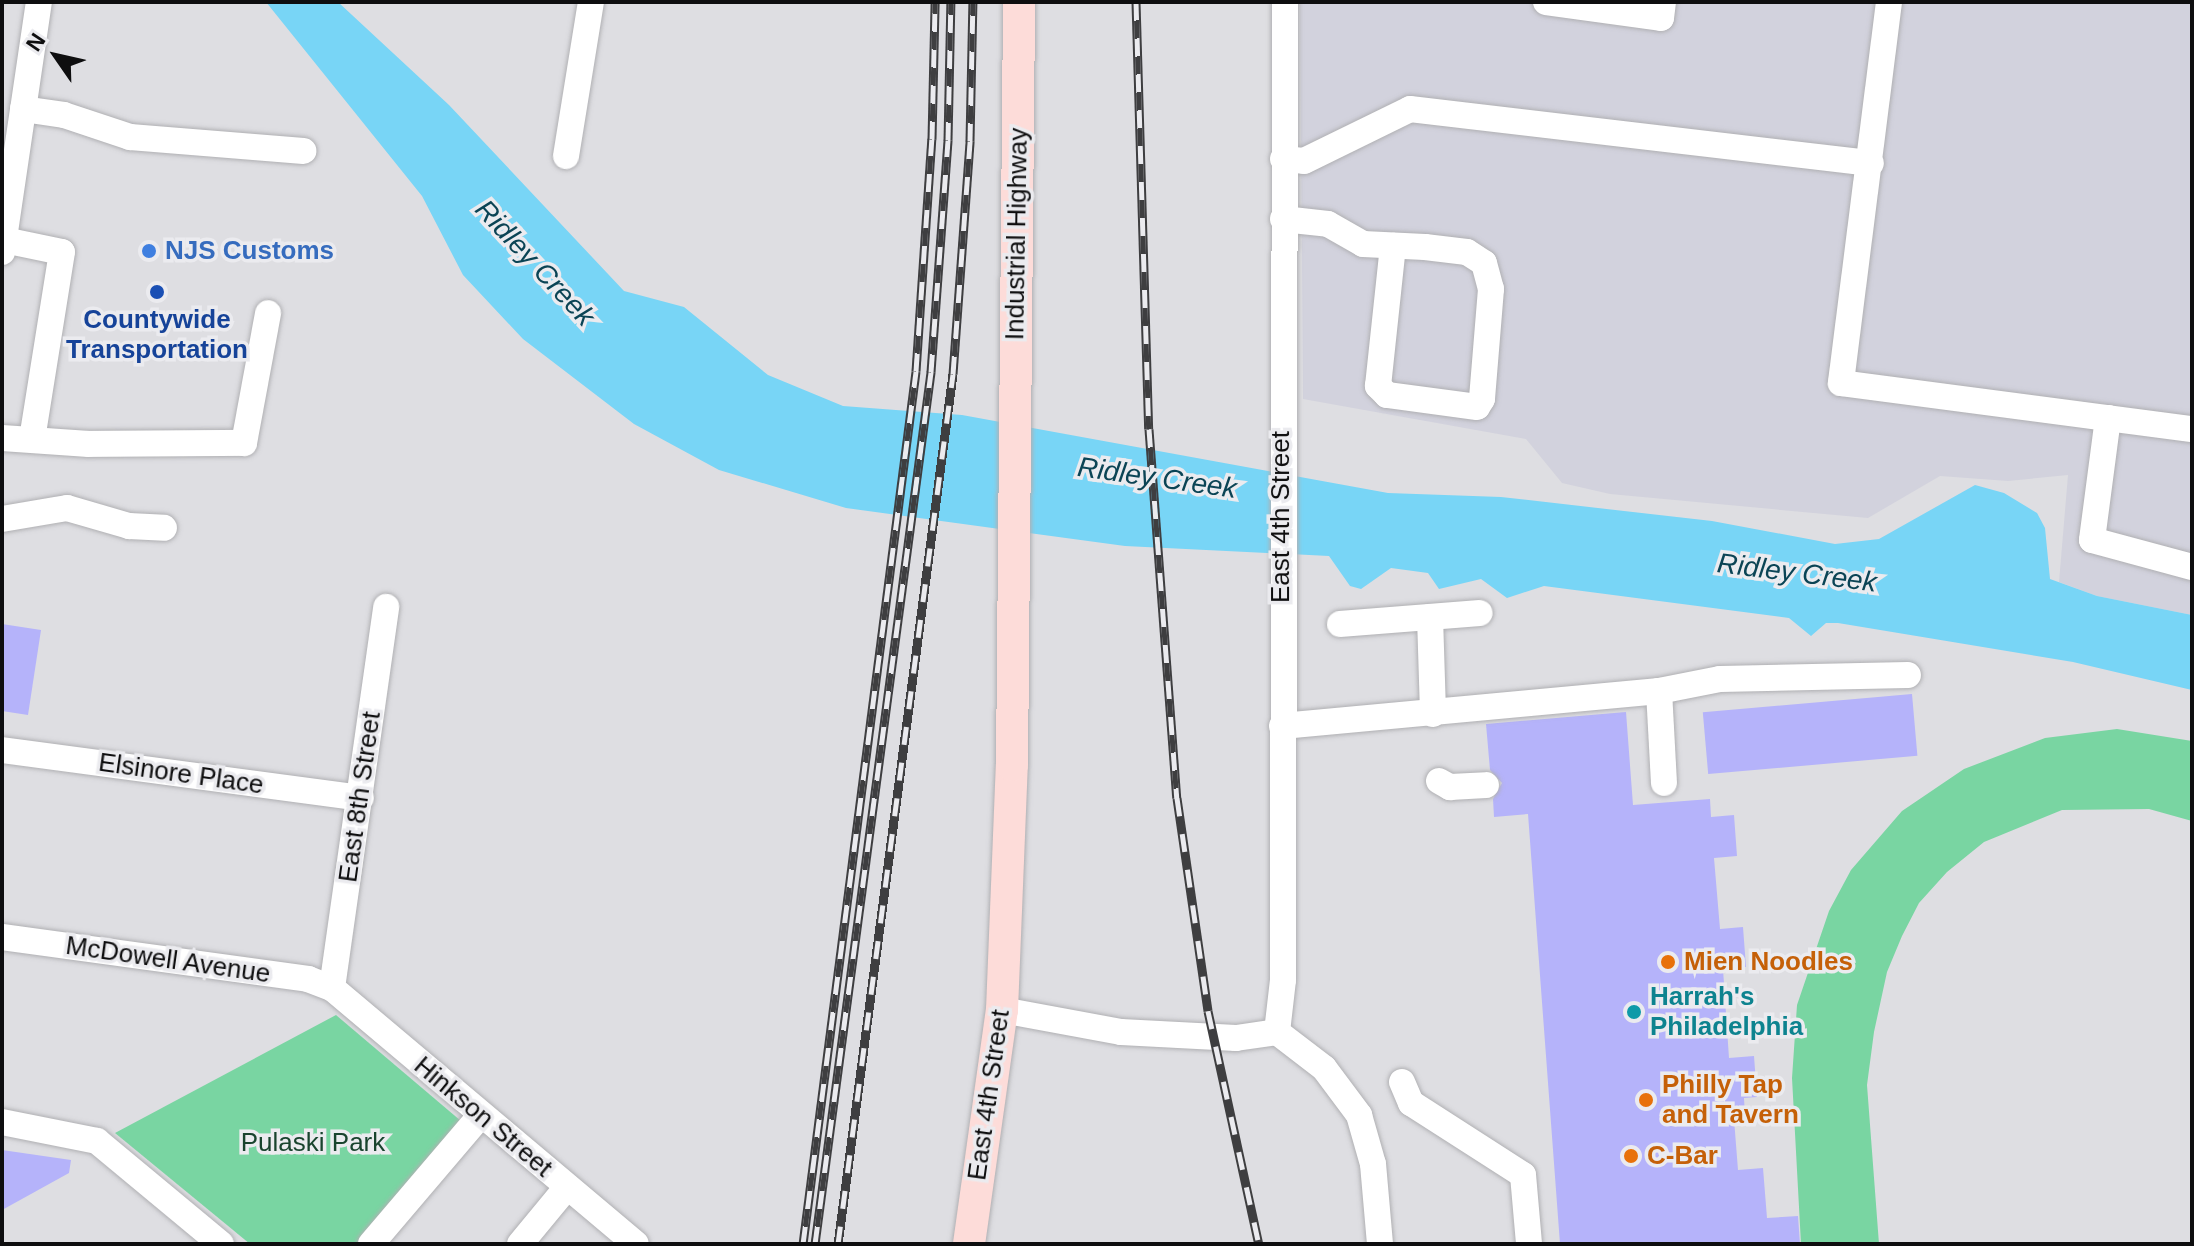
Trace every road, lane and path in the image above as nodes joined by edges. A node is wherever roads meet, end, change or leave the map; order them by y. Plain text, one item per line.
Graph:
1 (39, 2) edge
2 (591, 2) edge
3 (1019, 2) edge
4 (1285, 2) edge
5 (1546, 2) edge
6 (1663, 2) edge
7 (1889, 2) edge
8 (23, 109) junction
9 (303, 151) dead end
10 (566, 156) dead end
11 (1283, 159) junction
12 (1871, 163) junction
13 (1283, 219) junction
14 (3, 246) edge
15 (1393, 246) junction
16 (268, 313) dead end
17 (2108, 418) junction
18 (2192, 429) edge
19 (2, 438) edge
20 (32, 440) junction
21 (1014, 465) joint
22 (2, 519) edge
23 (164, 528) dead end
24 (2192, 567) edge
25 (386, 607) dead end
26 (1480, 613) dead end
27 (1430, 617) junction
28 (1340, 624) dead end
29 (1908, 675) dead end
30 (1659, 691) junction
31 (1433, 714) junction
32 (1282, 726) junction
33 (2, 750) edge
34 (1439, 781) dead end
35 (1664, 783) dead end
36 (1486, 785) dead end
37 (361, 798) junction
38 (2, 937) edge
39 (332, 988) junction
40 (1002, 1010) junction
41 (1277, 1032) junction
42 (1402, 1082) dead end
43 (480, 1116) junction
44 (2, 1122) edge
45 (567, 1187) junction
46 (221, 1244) edge
47 (371, 1244) edge
48 (520, 1244) edge
49 (636, 1244) edge
50 (969, 1244) edge
51 (1380, 1244) edge
52 (1529, 1244) edge

1 - 8 street
2 - 10 street
3 - 21 main road, Industrial Highway
4 - 11 street, East 4th Street
5 - 6 street
7 - 12 street
8 - 9 street
8 - 14 street
11 - 12 street
11 - 13 street, East 4th Street
12 - 17 street
13 - 15 street
13 - 32 street, East 4th Street
14 - 20 street
15 - 15 street
16 - 20 street
17 - 18 street
17 - 24 street
19 - 20 street
21 - 40 main road, East 4th Street
22 - 23 street
25 - 37 street, East 8th Street
26 - 27 street
27 - 28 street
27 - 31 street
29 - 30 street
30 - 31 street
30 - 35 street
31 - 32 street
32 - 41 street, East 4th Street
33 - 37 street, Elsinore Place
34 - 36 street
37 - 39 street, East 8th Street
38 - 39 street, McDowell Avenue
39 - 43 street, Hinkson Street
40 - 41 street
40 - 50 main road, East 4th Street
41 - 51 street
42 - 52 street
43 - 45 street, Hinkson Street
43 - 47 street
44 - 46 street
45 - 48 street
45 - 49 street, Hinkson Street

